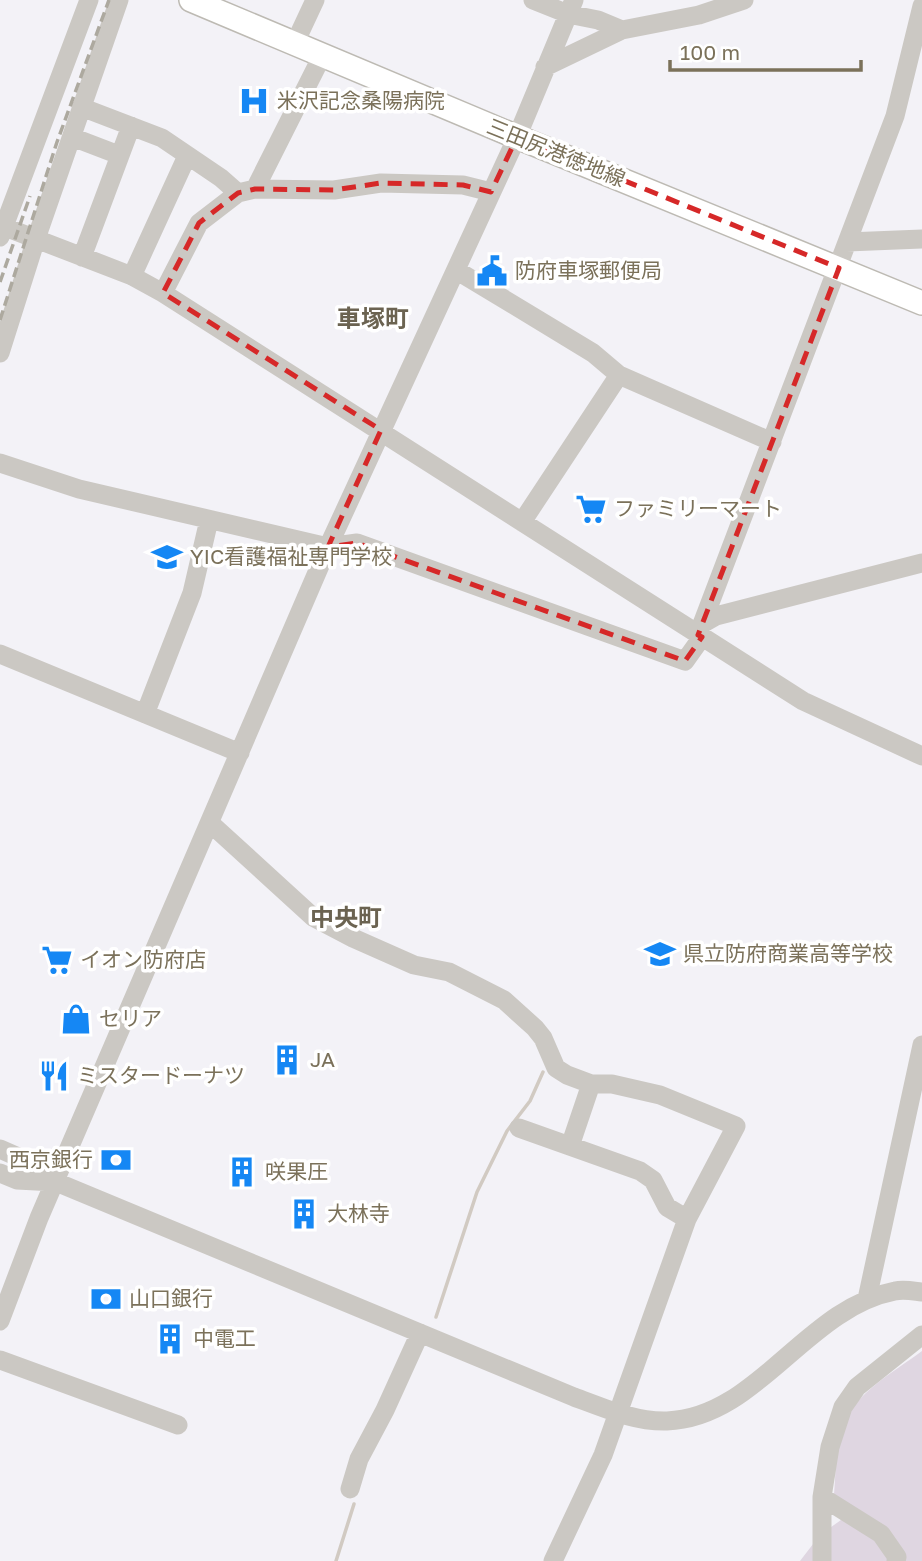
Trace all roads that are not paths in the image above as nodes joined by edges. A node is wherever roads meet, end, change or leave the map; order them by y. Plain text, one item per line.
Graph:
1 (89, 0) edge
2 (119, 0) edge
3 (191, 0) edge
4 (315, 0) edge
5 (533, 0) edge
6 (744, 0) edge
7 (922, 6) edge
8 (571, 7) edge
9 (622, 30) junction
10 (294, 45) junction
11 (322, 56) junction
12 (545, 67) junction
13 (81, 107) junction
14 (131, 126) junction
15 (72, 137) junction
16 (517, 137) junction
17 (119, 155) junction
18 (187, 156) junction
19 (247, 191) junction
20 (491, 192) junction
21 (1, 230) edge
22 (36, 239) junction
23 (922, 239) edge
24 (847, 242) junction
25 (82, 257) junction
26 (839, 268) junction
27 (456, 270) junction
28 (132, 276) junction
29 (163, 293) junction
30 (922, 303) edge
31 (0, 354) edge
32 (619, 375) junction
33 (380, 430) junction
34 (772, 442) junction
35 (0, 463) edge
36 (209, 520) junction
37 (522, 522) junction
38 (328, 547) junction
39 (922, 563) edge
40 (700, 631) junction
41 (0, 654) edge
42 (145, 714) junction
43 (240, 753) junction
44 (922, 756) edge
45 (210, 823) junction
46 (922, 1045) edge
47 (591, 1084) junction
48 (519, 1128) dead end
49 (570, 1146) junction
50 (0, 1149) edge
51 (0, 1173) edge
52 (56, 1182) junction
53 (687, 1219) junction
54 (922, 1292) edge
55 (867, 1299) junction
56 (0, 1321) edge
57 (420, 1333) junction
58 (922, 1335) edge
59 (0, 1360) edge
60 (617, 1412) junction
61 (178, 1425) dead end
62 (350, 1489) dead end
63 (822, 1497) junction
64 (553, 1561) edge
65 (822, 1561) edge
66 (896, 1561) edge

1 - 21 street
2 - 13 street
3 - 10 main road, 三田尻港徳地線
4 - 10 street
5 - 8 street
6 - 9 street
7 - 24 street
8 - 9 street
8 - 12 street
9 - 12 street
10 - 11 main road, 三田尻港徳地線
11 - 16 main road, 三田尻港徳地線
11 - 19 street
12 - 16 street
13 - 14 street
13 - 15 street
14 - 17 street
14 - 18 street
15 - 17 street
15 - 22 street
16 - 20 street
16 - 26 main road, 三田尻港徳地線
17 - 25 street
18 - 19 street
18 - 28 street
19 - 20 street
19 - 29 street
20 - 27 street
21 - 22 street
22 - 25 street
22 - 31 street
23 - 24 street
24 - 26 street
25 - 28 street
26 - 30 main road, 三田尻港徳地線
26 - 34 street
27 - 32 street
27 - 33 street
28 - 29 street
29 - 33 street
32 - 34 street
32 - 37 street
33 - 37 street
33 - 38 street
34 - 40 street
35 - 36 street
36 - 38 street
36 - 42 street
37 - 40 street
38 - 40 street
38 - 43 street
39 - 40 street
40 - 44 street
41 - 42 street
42 - 43 street
43 - 45 street
45 - 47 street
45 - 52 street
46 - 55 street
47 - 49 street
47 - 53 street
48 - 49 street
49 - 53 street
50 - 52 street
51 - 52 street
52 - 56 street
52 - 57 street
53 - 60 street
54 - 55 street
55 - 60 street
57 - 60 street
57 - 62 street
58 - 63 street
59 - 61 street
60 - 64 street
63 - 65 street
63 - 66 street

